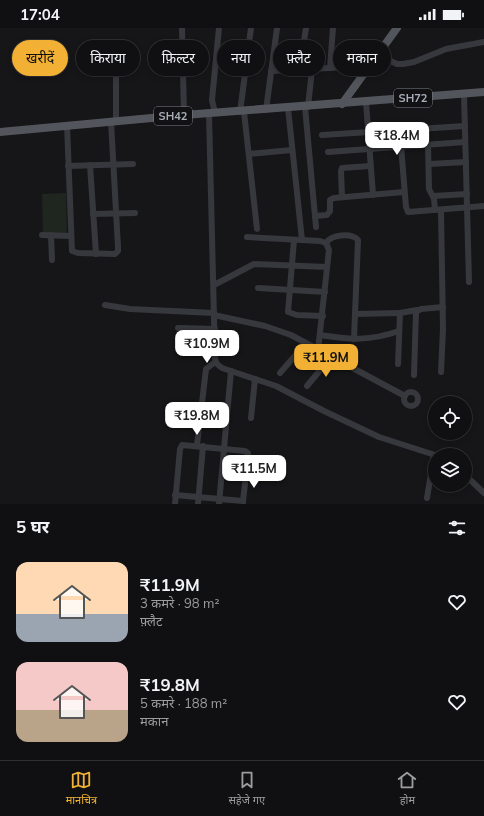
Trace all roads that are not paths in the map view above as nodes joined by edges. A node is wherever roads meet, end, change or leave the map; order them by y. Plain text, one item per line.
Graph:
1 (182, 28) edge
2 (219, 28) edge
3 (251, 28) edge
4 (277, 28) edge
5 (306, 28) edge
6 (334, 28) edge
7 (397, 28) edge
8 (304, 40) edge
9 (389, 40) edge
10 (484, 42) edge
11 (391, 61) edge
12 (325, 68) edge
13 (330, 68) joint
14 (271, 71) joint
15 (116, 76) edge
16 (311, 76) edge
17 (363, 76) edge
18 (484, 92) edge
19 (464, 94) junction
20 (366, 102) junction
21 (342, 104) junction
22 (306, 107) junction
23 (288, 108) junction
24 (266, 110) junction
25 (242, 112) junction
26 (212, 114) junction
27 (184, 115) junction
28 (113, 122) junction
29 (67, 125) junction
30 (465, 126) junction
31 (2, 132) edge
32 (368, 132) junction
33 (322, 135) dead end
34 (465, 142) junction
35 (428, 144) junction
36 (400, 146) junction
37 (369, 149) junction
38 (292, 150) junction
39 (328, 152) dead end
40 (249, 154) junction
41 (466, 162) junction
42 (114, 164) junction
43 (132, 164) dead end
44 (428, 164) junction
45 (90, 165) junction
46 (68, 166) junction
47 (370, 166) junction
48 (404, 192) junction
49 (467, 194) junction
50 (373, 195) junction
51 (433, 196) junction
52 (342, 197) junction
53 (484, 206) edge
54 (468, 207) junction
55 (438, 210) junction
56 (116, 213) junction
57 (135, 213) dead end
58 (94, 214) junction
59 (315, 216) junction
60 (316, 227) dead end
61 (257, 229) dead end
62 (42, 235) dead end
63 (51, 235) junction
64 (71, 236) junction
65 (247, 238) dead end
66 (294, 240) junction
67 (302, 240) junction
68 (326, 243) junction
69 (96, 254) junction
70 (52, 260) dead end
71 (291, 266) junction
72 (327, 267) junction
73 (468, 282) dead end
74 (214, 285) junction
75 (258, 288) dead end
76 (289, 290) junction
77 (325, 292) junction
78 (105, 305) dead end
79 (443, 307) junction
80 (417, 310) junction
81 (400, 313) junction
82 (214, 314) junction
83 (355, 314) junction
84 (322, 316) junction
85 (178, 328) dead end
86 (214, 329) junction
87 (399, 331) junction
88 (320, 335) junction
89 (354, 339) junction
90 (306, 343) junction
91 (318, 350) junction
92 (331, 357) junction
93 (215, 362) junction
94 (398, 364) dead end
95 (231, 371) junction
96 (442, 372) dead end
97 (280, 373) dead end
98 (414, 376) dead end
99 (255, 379) junction
100 (307, 386) dead end
101 (404, 396) dead end
102 (251, 418) dead end
103 (200, 446) junction
104 (225, 448) junction
105 (428, 453) edge
106 (246, 475) junction
107 (265, 475) dead end
108 (472, 482) edge
109 (428, 492) edge
110 (484, 493) edge
111 (175, 495) junction
112 (199, 496) junction
113 (427, 498) dead end
114 (220, 501) edge
115 (243, 502) edge
116 (175, 504) edge
117 (198, 504) edge

1 - 27 street
2 - 26 street
3 - 25 street
4 - 14 street
5 - 8 street
6 - 13 street
7 - 9 main road
10 - 11 street
12 - 13 street
14 - 24 street
15 - 28 street
16 - 22 street
17 - 21 main road
18 - 19 main road, SH72
19 - 20 main road, SH72
19 - 30 street
20 - 21 main road, SH72
20 - 32 street
21 - 22 main road, SH42
22 - 23 main road, SH42
22 - 59 street
23 - 24 main road, SH42
23 - 38 street
24 - 25 main road, SH42
25 - 26 main road, SH42
25 - 40 street
26 - 27 main road, SH42
26 - 74 street
27 - 28 main road, SH42
28 - 29 main road, SH42
28 - 42 street
29 - 31 main road, SH42
29 - 46 street
30 - 32 street
30 - 34 street
32 - 33 street
32 - 37 street
34 - 35 street
34 - 41 street
35 - 36 street
35 - 44 street
36 - 37 street
36 - 48 street
37 - 39 street
37 - 47 street
38 - 40 street
38 - 67 street
40 - 61 street
41 - 44 street
41 - 49 street
42 - 43 street
42 - 45 street
42 - 56 street
44 - 51 street
45 - 46 street
45 - 58 street
46 - 64 street
47 - 50 street
47 - 52 street
48 - 50 street
48 - 55 street
49 - 51 street
49 - 54 street
50 - 52 street
51 - 55 street
52 - 59 street
53 - 54 street
54 - 55 street
54 - 73 street
55 - 79 street
56 - 57 street
56 - 58 street
56 - 69 street
58 - 69 street
59 - 60 street
62 - 63 street
63 - 64 street
63 - 70 street
64 - 69 street
65 - 66 street
66 - 67 street
66 - 71 street
67 - 68 street
68 - 72 street
68 - 83 street
71 - 72 street
71 - 74 street
71 - 76 street
72 - 77 street
74 - 82 street
75 - 76 street
76 - 77 street
76 - 84 street
77 - 84 street
78 - 82 street
79 - 80 street
79 - 96 street
80 - 81 street
80 - 98 street
81 - 83 street
81 - 87 street
82 - 86 street
82 - 90 street
83 - 89 street
84 - 88 street
85 - 86 street
86 - 93 street
87 - 89 street
87 - 94 street
88 - 89 street
88 - 91 street
90 - 91 street
90 - 97 street
91 - 92 street
92 - 100 street
92 - 101 street
93 - 95 street
93 - 103 street
95 - 99 street
95 - 104 street
99 - 102 street
99 - 105 street
103 - 104 street
103 - 111 street
103 - 112 street
104 - 106 street
104 - 114 street
106 - 107 street
106 - 115 street
108 - 110 street
109 - 113 street
111 - 112 street
111 - 116 street
112 - 114 street
112 - 117 street
114 - 115 street

